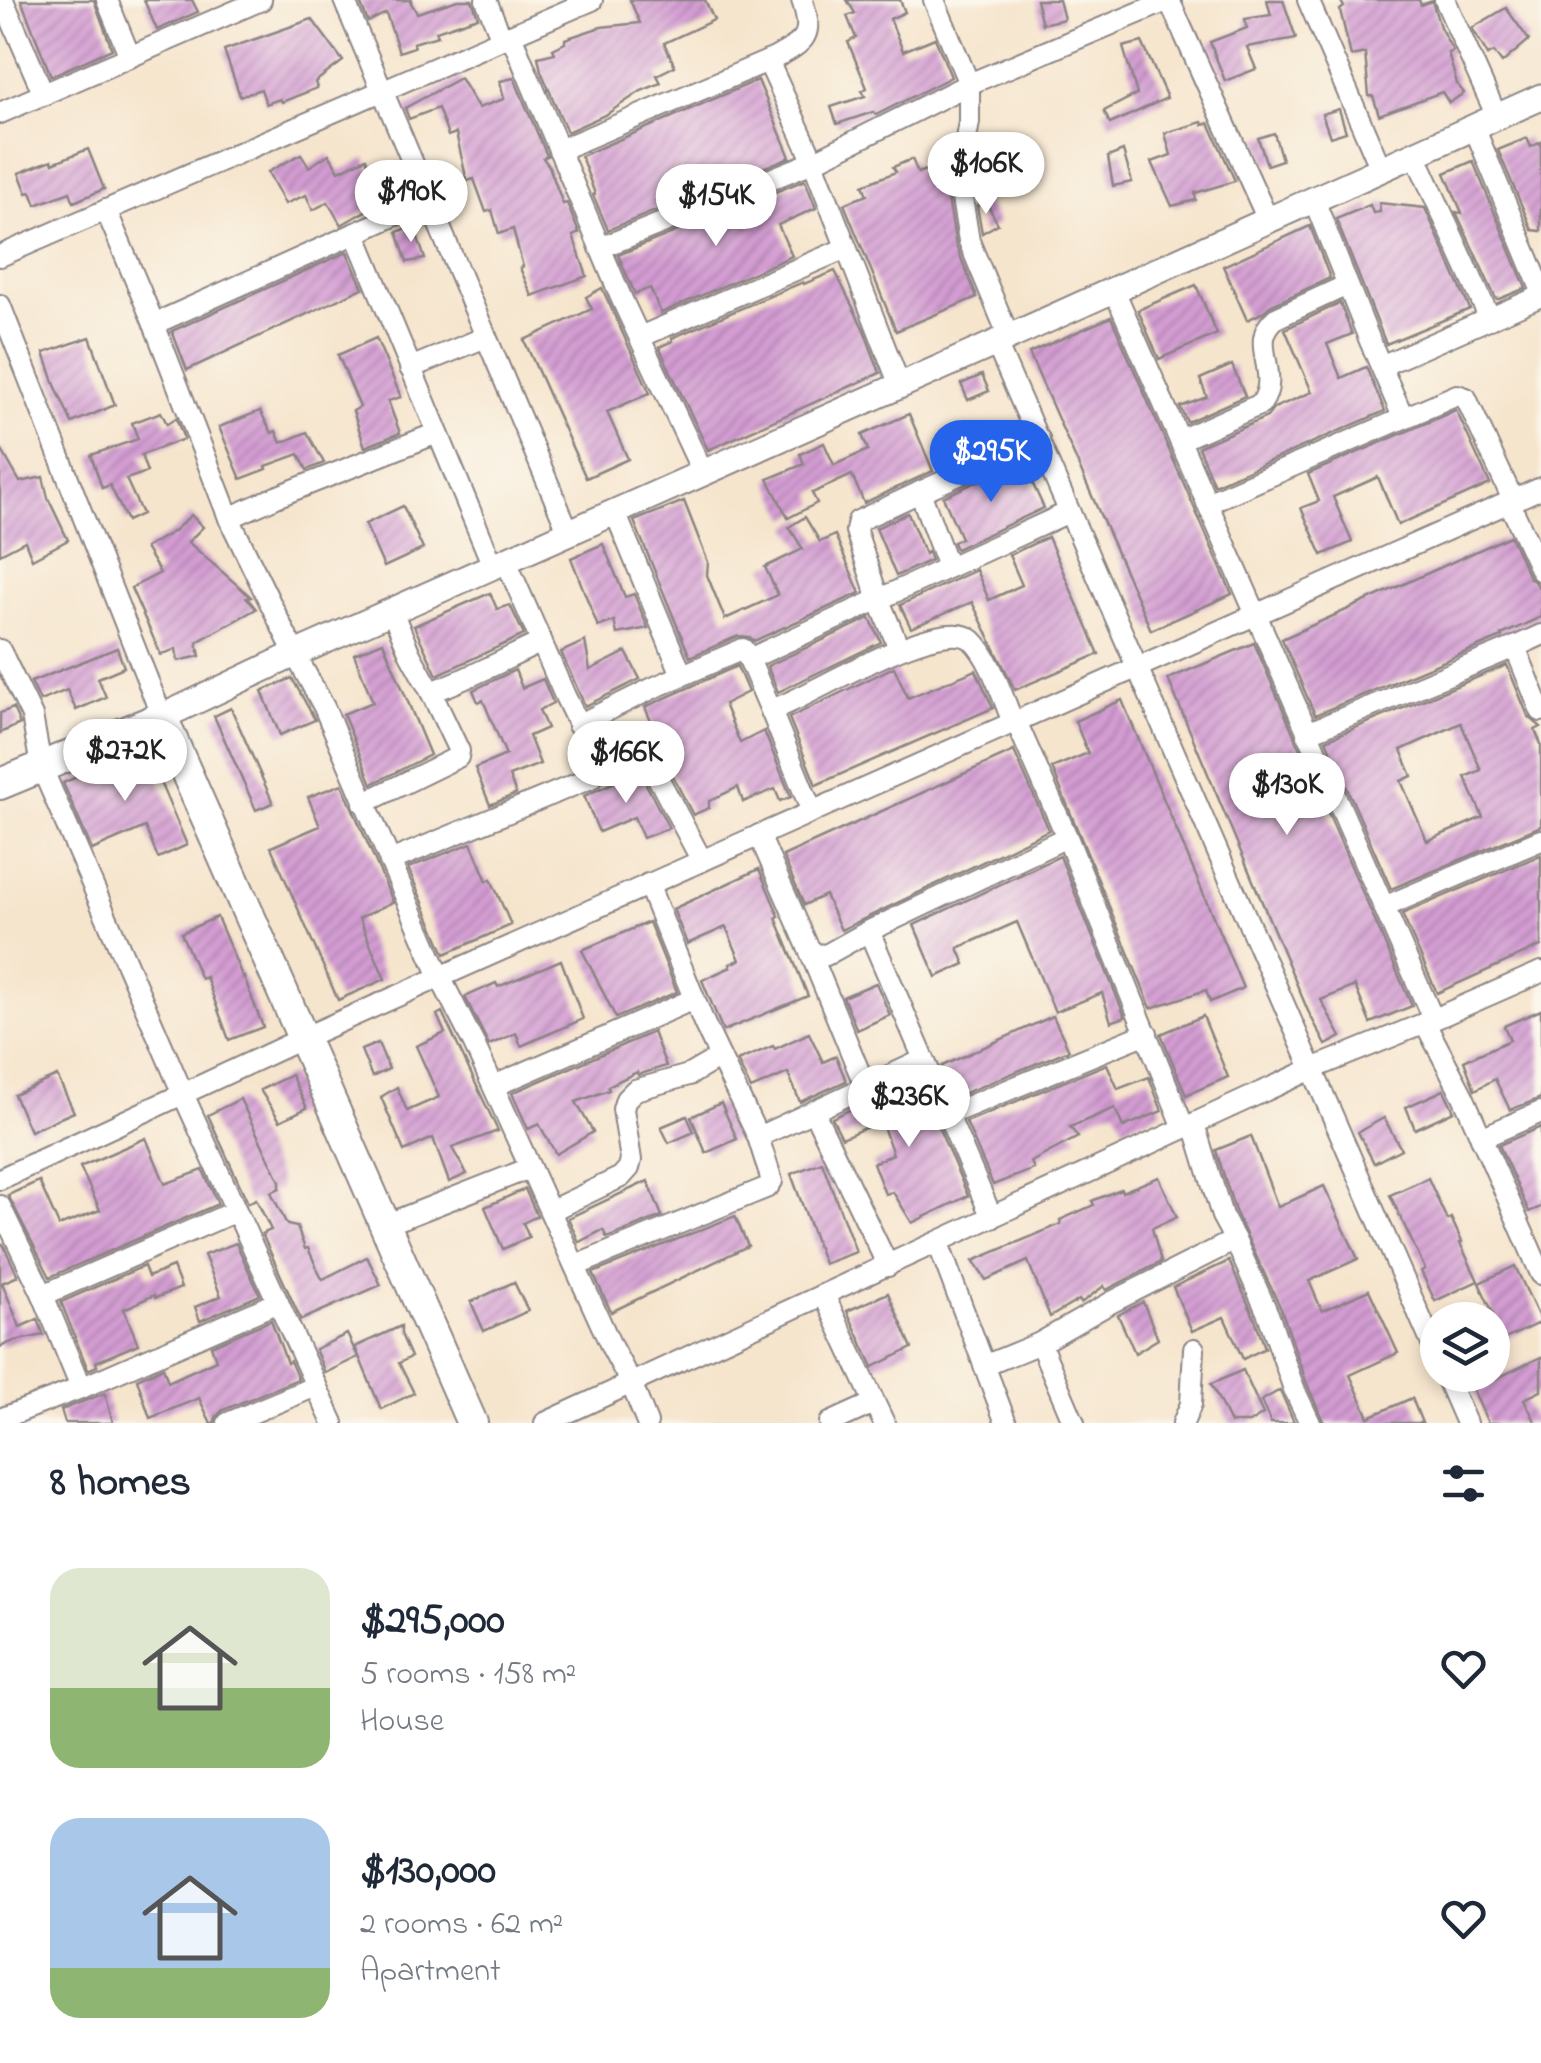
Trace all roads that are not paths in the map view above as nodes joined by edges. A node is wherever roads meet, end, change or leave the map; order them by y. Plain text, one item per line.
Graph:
1 (4, 0) edge
2 (107, 0) edge
3 (261, 0) edge
4 (344, 0) edge
5 (486, 0) edge
6 (592, 0) edge
7 (802, 0) edge
8 (934, 0) edge
9 (1169, 0) edge
10 (1308, 0) edge
11 (1445, 0) edge
12 (215, 9) edge
13 (506, 37) junction
14 (130, 56) junction
15 (768, 61) junction
16 (969, 84) junction
17 (382, 91) junction
18 (44, 95) junction
19 (1541, 97) edge
20 (0, 114) edge
21 (1486, 122) junction
22 (559, 150) junction
23 (1415, 154) junction
24 (813, 162) junction
25 (1381, 169) junction
26 (428, 200) junction
27 (1314, 200) junction
28 (106, 210) junction
29 (1268, 220) junction
30 (355, 233) junction
31 (600, 248) junction
32 (846, 248) junction
33 (0, 256) edge
34 (1347, 285) junction
35 (1114, 290) junction
36 (1541, 293) edge
37 (0, 305) edge
38 (1490, 318) junction
39 (154, 324) junction
40 (486, 337) junction
41 (640, 337) junction
42 (1003, 340) junction
43 (1381, 366) junction
44 (410, 368) junction
45 (900, 386) junction
46 (1403, 417) junction
47 (437, 433) junction
48 (1038, 439) junction
49 (1180, 440) junction
50 (703, 474) junction
51 (1541, 488) edge
52 (920, 492) junction
53 (1511, 501) junction
54 (1207, 504) junction
55 (615, 512) junction
56 (1068, 512) junction
57 (229, 518) junction
58 (569, 533) junction
59 (500, 564) junction
60 (948, 568) junction
61 (1541, 570) edge
62 (878, 598) junction
63 (392, 611) junction
64 (1255, 615) junction
65 (1541, 635) edge
66 (542, 642) junction
67 (1515, 647) junction
68 (900, 648) junction
69 (0, 650) edge
70 (295, 654) junction
71 (749, 659) junction
72 (1137, 667) junction
73 (682, 675) junction
74 (431, 692) junction
75 (1538, 697) edge
76 (772, 713) junction
77 (162, 717) junction
78 (1015, 722) junction
79 (578, 725) junction
80 (1307, 733) junction
81 (41, 766) junction
82 (597, 769) junction
83 (0, 784) edge
84 (364, 803) junction
85 (812, 812) junction
86 (759, 835) junction
87 (1067, 836) junction
88 (1541, 840) edge
89 (702, 860) junction
90 (390, 861) junction
91 (648, 884) junction
92 (1384, 907) junction
93 (870, 931) junction
94 (808, 946) junction
95 (1541, 972) edge
96 (440, 977) junction
97 (694, 999) junction
98 (1429, 1021) junction
99 (1147, 1034) junction
100 (303, 1038) junction
101 (720, 1057) junction
102 (923, 1060) junction
103 (1312, 1069) junction
104 (494, 1086) junction
105 (864, 1086) junction
106 (183, 1094) junction
107 (814, 1112) junction
108 (1541, 1112) edge
109 (947, 1116) junction
110 (1189, 1126) junction
111 (758, 1136) junction
112 (1481, 1138) junction
113 (530, 1168) junction
114 (0, 1178) edge
115 (0, 1206) edge
116 (236, 1210) junction
117 (550, 1211) junction
118 (992, 1218) junction
119 (384, 1225) junction
120 (1235, 1240) junction
121 (938, 1243) junction
122 (575, 1266) junction
123 (888, 1266) junction
124 (1541, 1274) edge
125 (44, 1295) junction
126 (824, 1296) junction
127 (278, 1302) junction
128 (1420, 1317) edge
129 (1040, 1343) junction
130 (1194, 1350) dead end
131 (984, 1366) junction
132 (632, 1384) junction
133 (316, 1386) junction
134 (80, 1388) junction
135 (1452, 1392) edge
136 (874, 1403) junction
137 (14, 1418) edge
138 (228, 1423) edge
139 (333, 1423) edge
140 (472, 1423) edge
141 (545, 1423) edge
142 (647, 1423) edge
143 (830, 1423) edge
144 (884, 1423) edge
145 (1006, 1423) edge
146 (1074, 1423) edge
147 (1183, 1423) edge
148 (1310, 1423) edge
149 (1466, 1423) edge

1 - 18 street
2 - 14 street
3 - 12 street
4 - 17 street
5 - 13 street
6 - 13 street
7 - 15 street
8 - 16 street
9 - 16 street
9 - 29 street
10 - 25 street
11 - 21 street
12 - 14 street
13 - 17 street
13 - 22 street
14 - 18 street
15 - 22 street
15 - 24 street
16 - 24 street
16 - 42 street
17 - 26 street
17 - 28 street
18 - 20 street
19 - 21 street
21 - 23 street
21 - 36 street
22 - 31 street
23 - 25 street
23 - 38 street
24 - 31 street
24 - 32 street
25 - 27 street
26 - 30 street
26 - 40 street
27 - 29 street
27 - 34 street
28 - 33 street
28 - 39 street
29 - 35 street
30 - 39 street
30 - 44 street
31 - 41 street
32 - 41 street
32 - 45 street
34 - 43 street
34 - 49 street
35 - 42 street
35 - 49 street
36 - 38 street
37 - 77 street
38 - 43 street
39 - 57 street
40 - 44 street
40 - 58 street
41 - 50 street
42 - 45 street
42 - 48 street
43 - 46 street
44 - 47 street
45 - 50 street
46 - 53 street
46 - 54 street
47 - 57 street
47 - 59 street
48 - 52 street
48 - 56 street
49 - 54 street
50 - 55 street
51 - 53 street
52 - 60 street
52 - 62 street
53 - 61 street
53 - 64 street
54 - 64 street
55 - 58 street
55 - 73 street
56 - 60 street
56 - 72 street
57 - 70 street
58 - 59 street
59 - 63 street
59 - 66 street
60 - 62 street
62 - 68 street
62 - 71 street
63 - 70 street
63 - 74 street
64 - 72 street
64 - 80 street
65 - 67 street
66 - 74 street
66 - 79 street
67 - 75 street
67 - 80 street
68 - 76 street
68 - 78 street
69 - 81 street
70 - 77 street
70 - 84 street
71 - 73 street
71 - 76 street
72 - 78 street
72 - 103 street
73 - 79 street
74 - 84 street
76 - 85 street
77 - 81 main road
77 - 100 main road
78 - 85 street
78 - 87 street
79 - 82 street
80 - 92 street
81 - 83 main road
81 - 106 street
82 - 89 street
82 - 90 street
84 - 90 street
85 - 86 street
86 - 89 street
86 - 94 street
87 - 93 street
87 - 99 street
88 - 92 street
89 - 91 street
90 - 96 street
91 - 96 street
91 - 97 street
92 - 98 street
93 - 94 street
93 - 102 street
94 - 105 street
95 - 98 street
96 - 100 street
96 - 104 street
97 - 101 street
97 - 104 street
98 - 103 street
98 - 112 street
99 - 109 street
99 - 110 street
100 - 106 street
100 - 119 main road
101 - 111 street
101 - 117 street
102 - 105 street
102 - 109 street
103 - 110 street
103 - 128 street
104 - 113 street
105 - 107 street
106 - 114 street
106 - 116 street
107 - 111 street
107 - 123 street
108 - 112 street
109 - 118 street
110 - 118 street
110 - 120 street
111 - 122 street
112 - 124 street
113 - 117 street
113 - 119 street
115 - 125 street
116 - 125 street
116 - 127 street
117 - 122 street
118 - 121 street
119 - 140 main road
120 - 129 street
120 - 148 street
121 - 123 street
121 - 131 street
122 - 132 street
123 - 126 street
125 - 134 street
126 - 132 street
126 - 136 street
127 - 133 street
127 - 134 street
129 - 131 street
129 - 146 street
130 - 147 street
131 - 145 street
132 - 141 street
132 - 142 street
133 - 138 street
133 - 139 street
134 - 137 street
135 - 149 street
136 - 143 street
136 - 144 street

